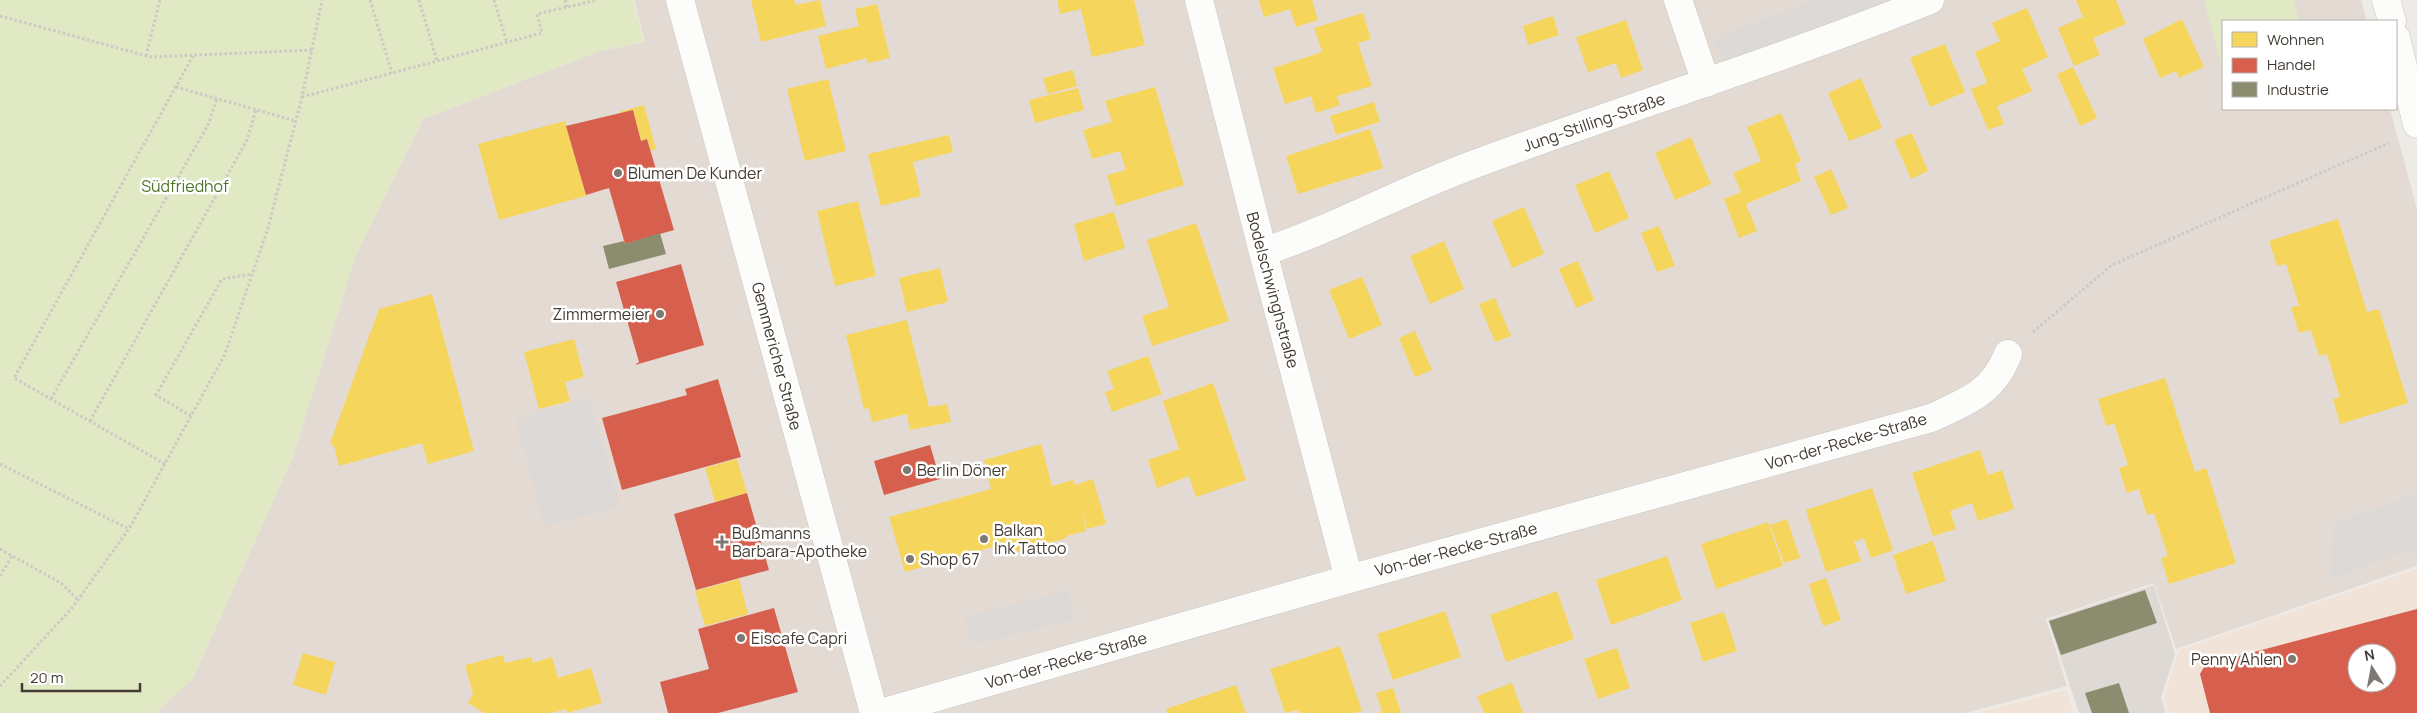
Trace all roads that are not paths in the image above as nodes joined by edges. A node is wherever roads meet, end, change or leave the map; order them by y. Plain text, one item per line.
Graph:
1 (680, 0) edge
2 (1199, 0) edge
3 (1678, 0) edge
4 (1930, 0) edge
5 (2386, 0) edge
6 (2392, 20) edge
7 (2397, 42) edge
8 (1706, 83) junction
9 (2417, 124) edge
10 (1262, 252) junction
11 (2008, 354) road end
12 (1349, 579) junction
13 (874, 713) edge
14 (881, 713) edge

1 - 13 street, Gemmericher Straße
2 - 10 street, Bodelschwinghstraße
3 - 8 street
4 - 8 street, Jung-Stilling-Straße
5 - 6 street
7 - 9 street
8 - 10 street, Jung-Stilling-Straße
10 - 12 street, Bodelschwinghstraße
11 - 12 street, Von-der-Recke-Straße
12 - 14 street, Von-der-Recke-Straße

